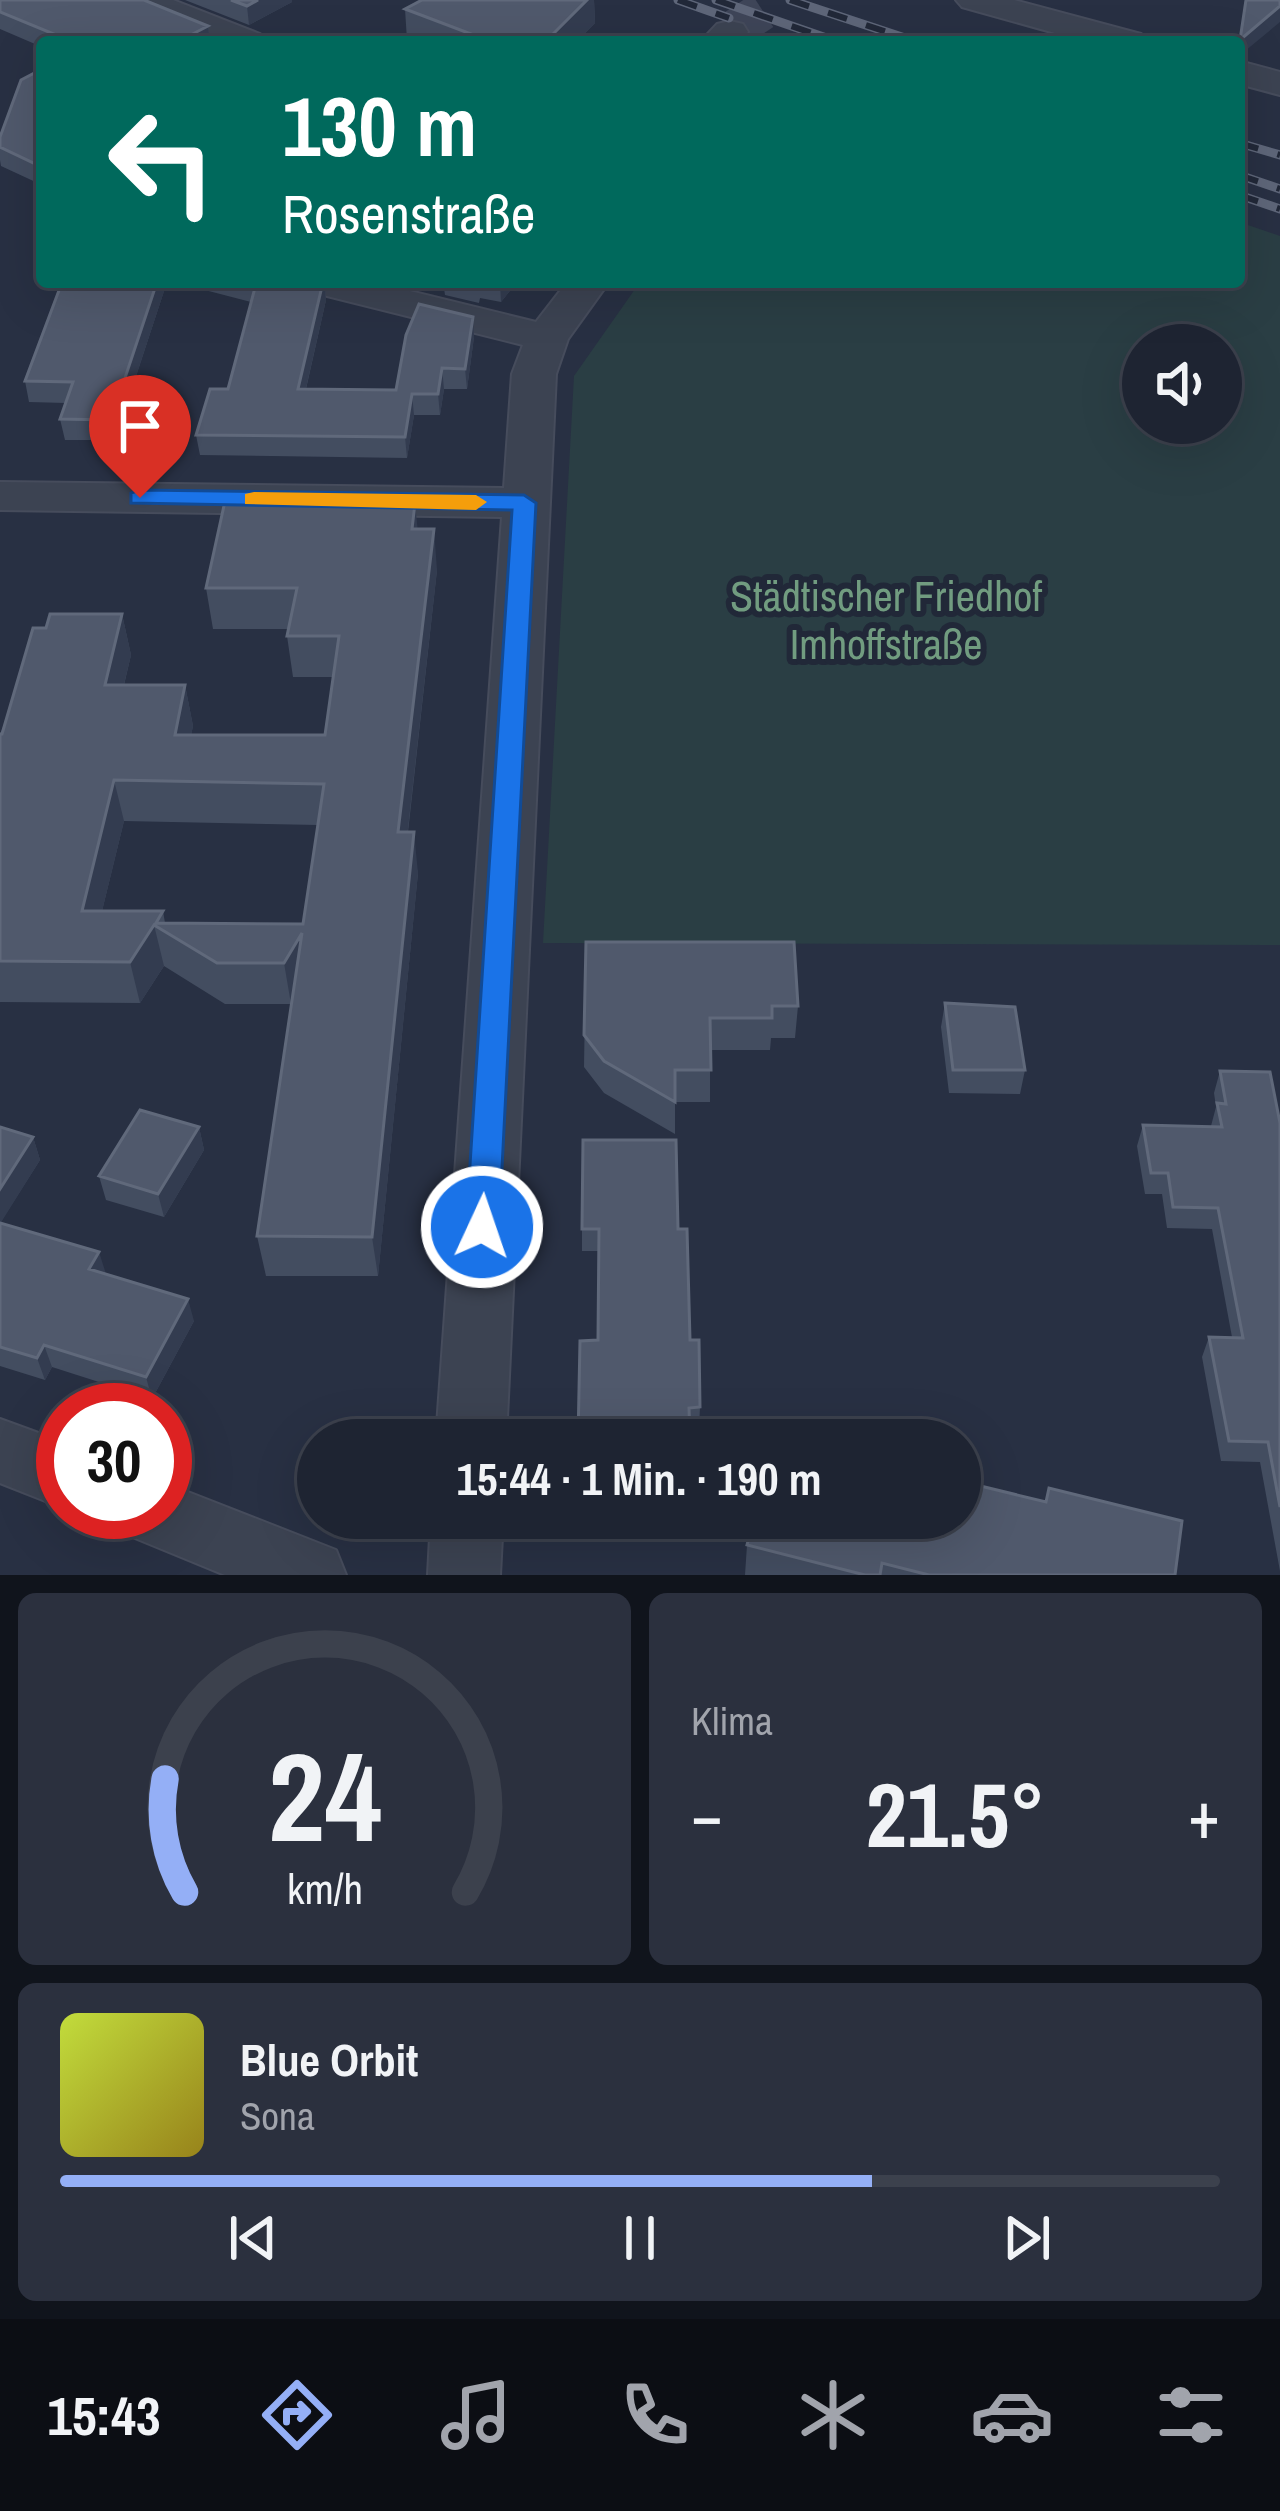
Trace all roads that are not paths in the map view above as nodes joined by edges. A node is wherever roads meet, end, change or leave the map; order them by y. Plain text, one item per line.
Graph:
1 (142, 0) edge
2 (974, 0) edge
3 (232, 36) edge
4 (1106, 36) edge
5 (1245, 74) edge
6 (1280, 84) edge
7 (346, 288) edge
8 (584, 288) edge
9 (547, 338) junction
10 (0, 496) edge
11 (524, 503) junction
12 (472, 1419) edge
13 (0, 1450) edge
14 (36, 1464) edge
15 (192, 1527) edge
16 (465, 1539) edge
17 (310, 1575) edge
18 (464, 1575) edge

1 - 3 street
2 - 4 street
5 - 6 street
7 - 9 street
8 - 9 street
9 - 11 street
10 - 11 street
11 - 12 street
13 - 14 street
15 - 17 street
16 - 18 street

